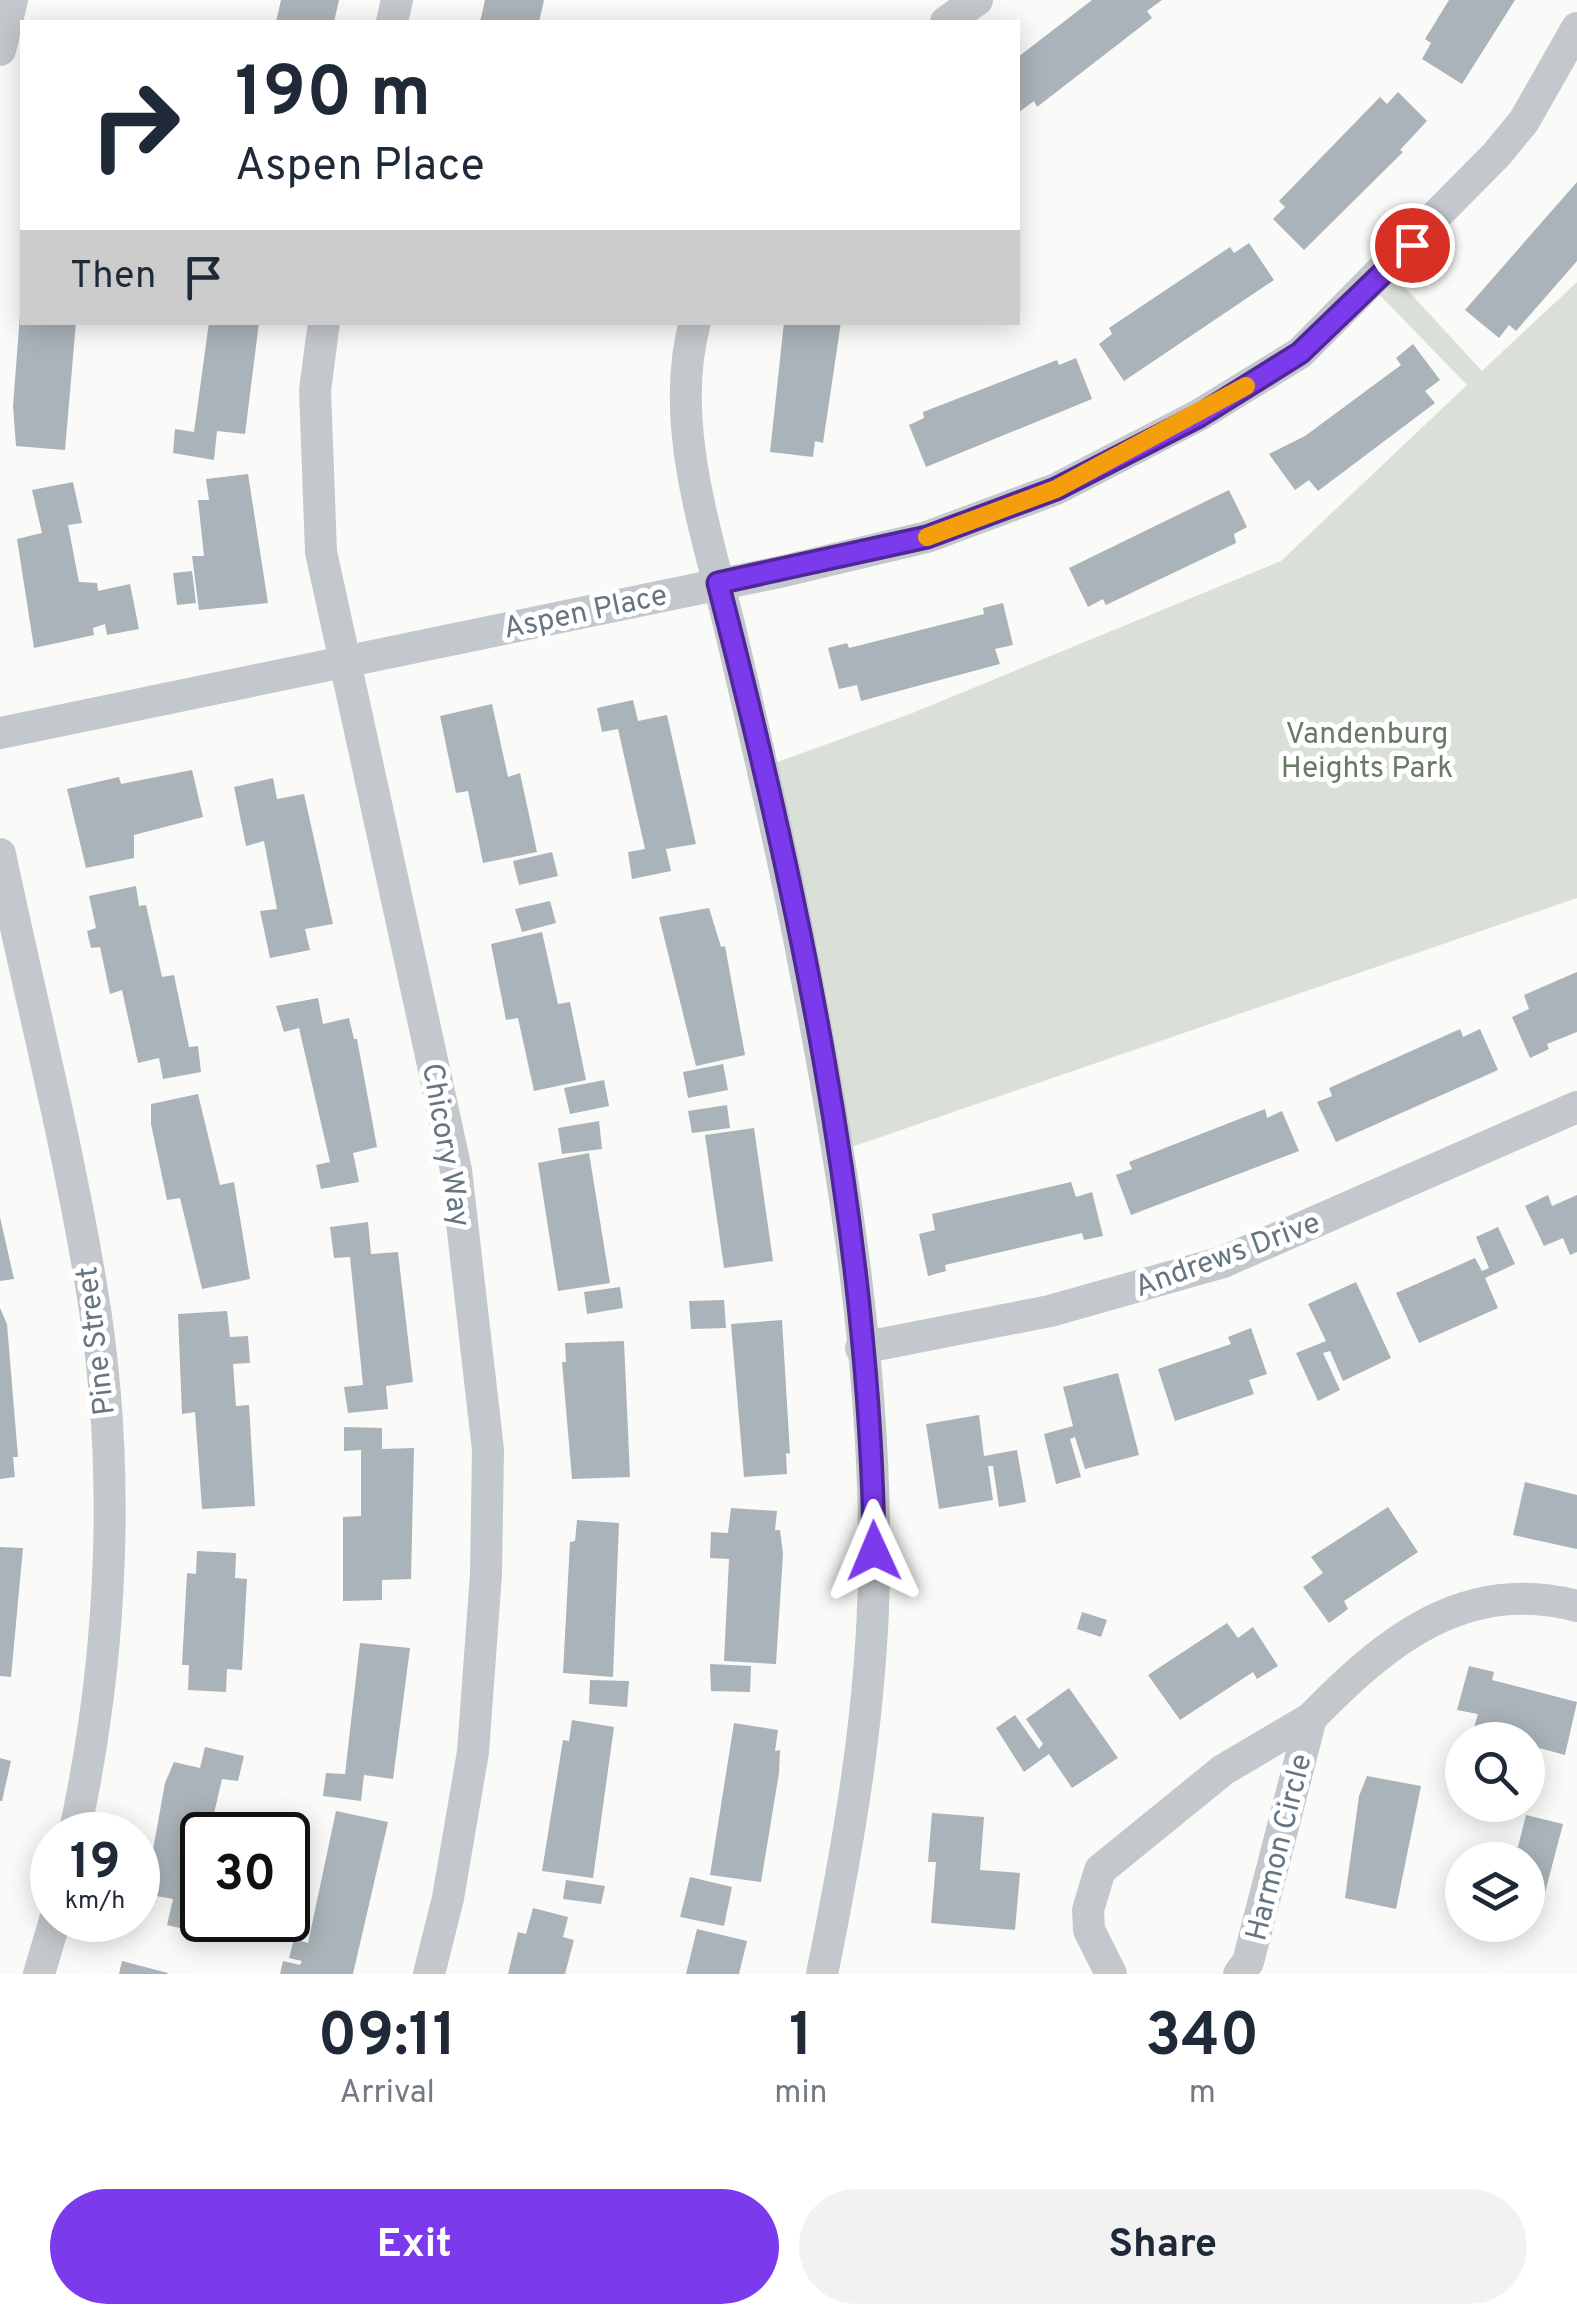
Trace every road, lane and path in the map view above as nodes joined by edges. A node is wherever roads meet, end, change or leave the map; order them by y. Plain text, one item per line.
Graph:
1 (12, 0) edge
2 (978, 0) edge
3 (949, 20) edge
4 (1577, 28) edge
5 (0, 50) edge
6 (324, 325) edge
7 (695, 325) edge
8 (718, 583) junction
9 (344, 662) junction
10 (0, 732) edge
11 (0, 854) edge
12 (1577, 1107) edge
13 (861, 1348) junction
14 (1577, 1606) edge
15 (1311, 1718) junction
16 (78, 1812) edge
17 (48, 1942) edge
18 (39, 1974) edge
19 (429, 1974) edge
20 (822, 1974) edge
21 (1110, 1974) edge
22 (1239, 1974) edge

1 - 5 street
2 - 3 street
4 - 8 street, Aspen Place
6 - 9 street, Chicory Way
7 - 8 street
8 - 9 street, Aspen Place
8 - 13 street
9 - 10 street, Aspen Place
9 - 19 street, Chicory Way
11 - 16 street, Pine Street
12 - 13 street, Andrews Drive
13 - 20 street
14 - 15 street, Harmon Circle
15 - 21 street, Harmon Circle
15 - 22 street, Harmon Circle
17 - 18 street

